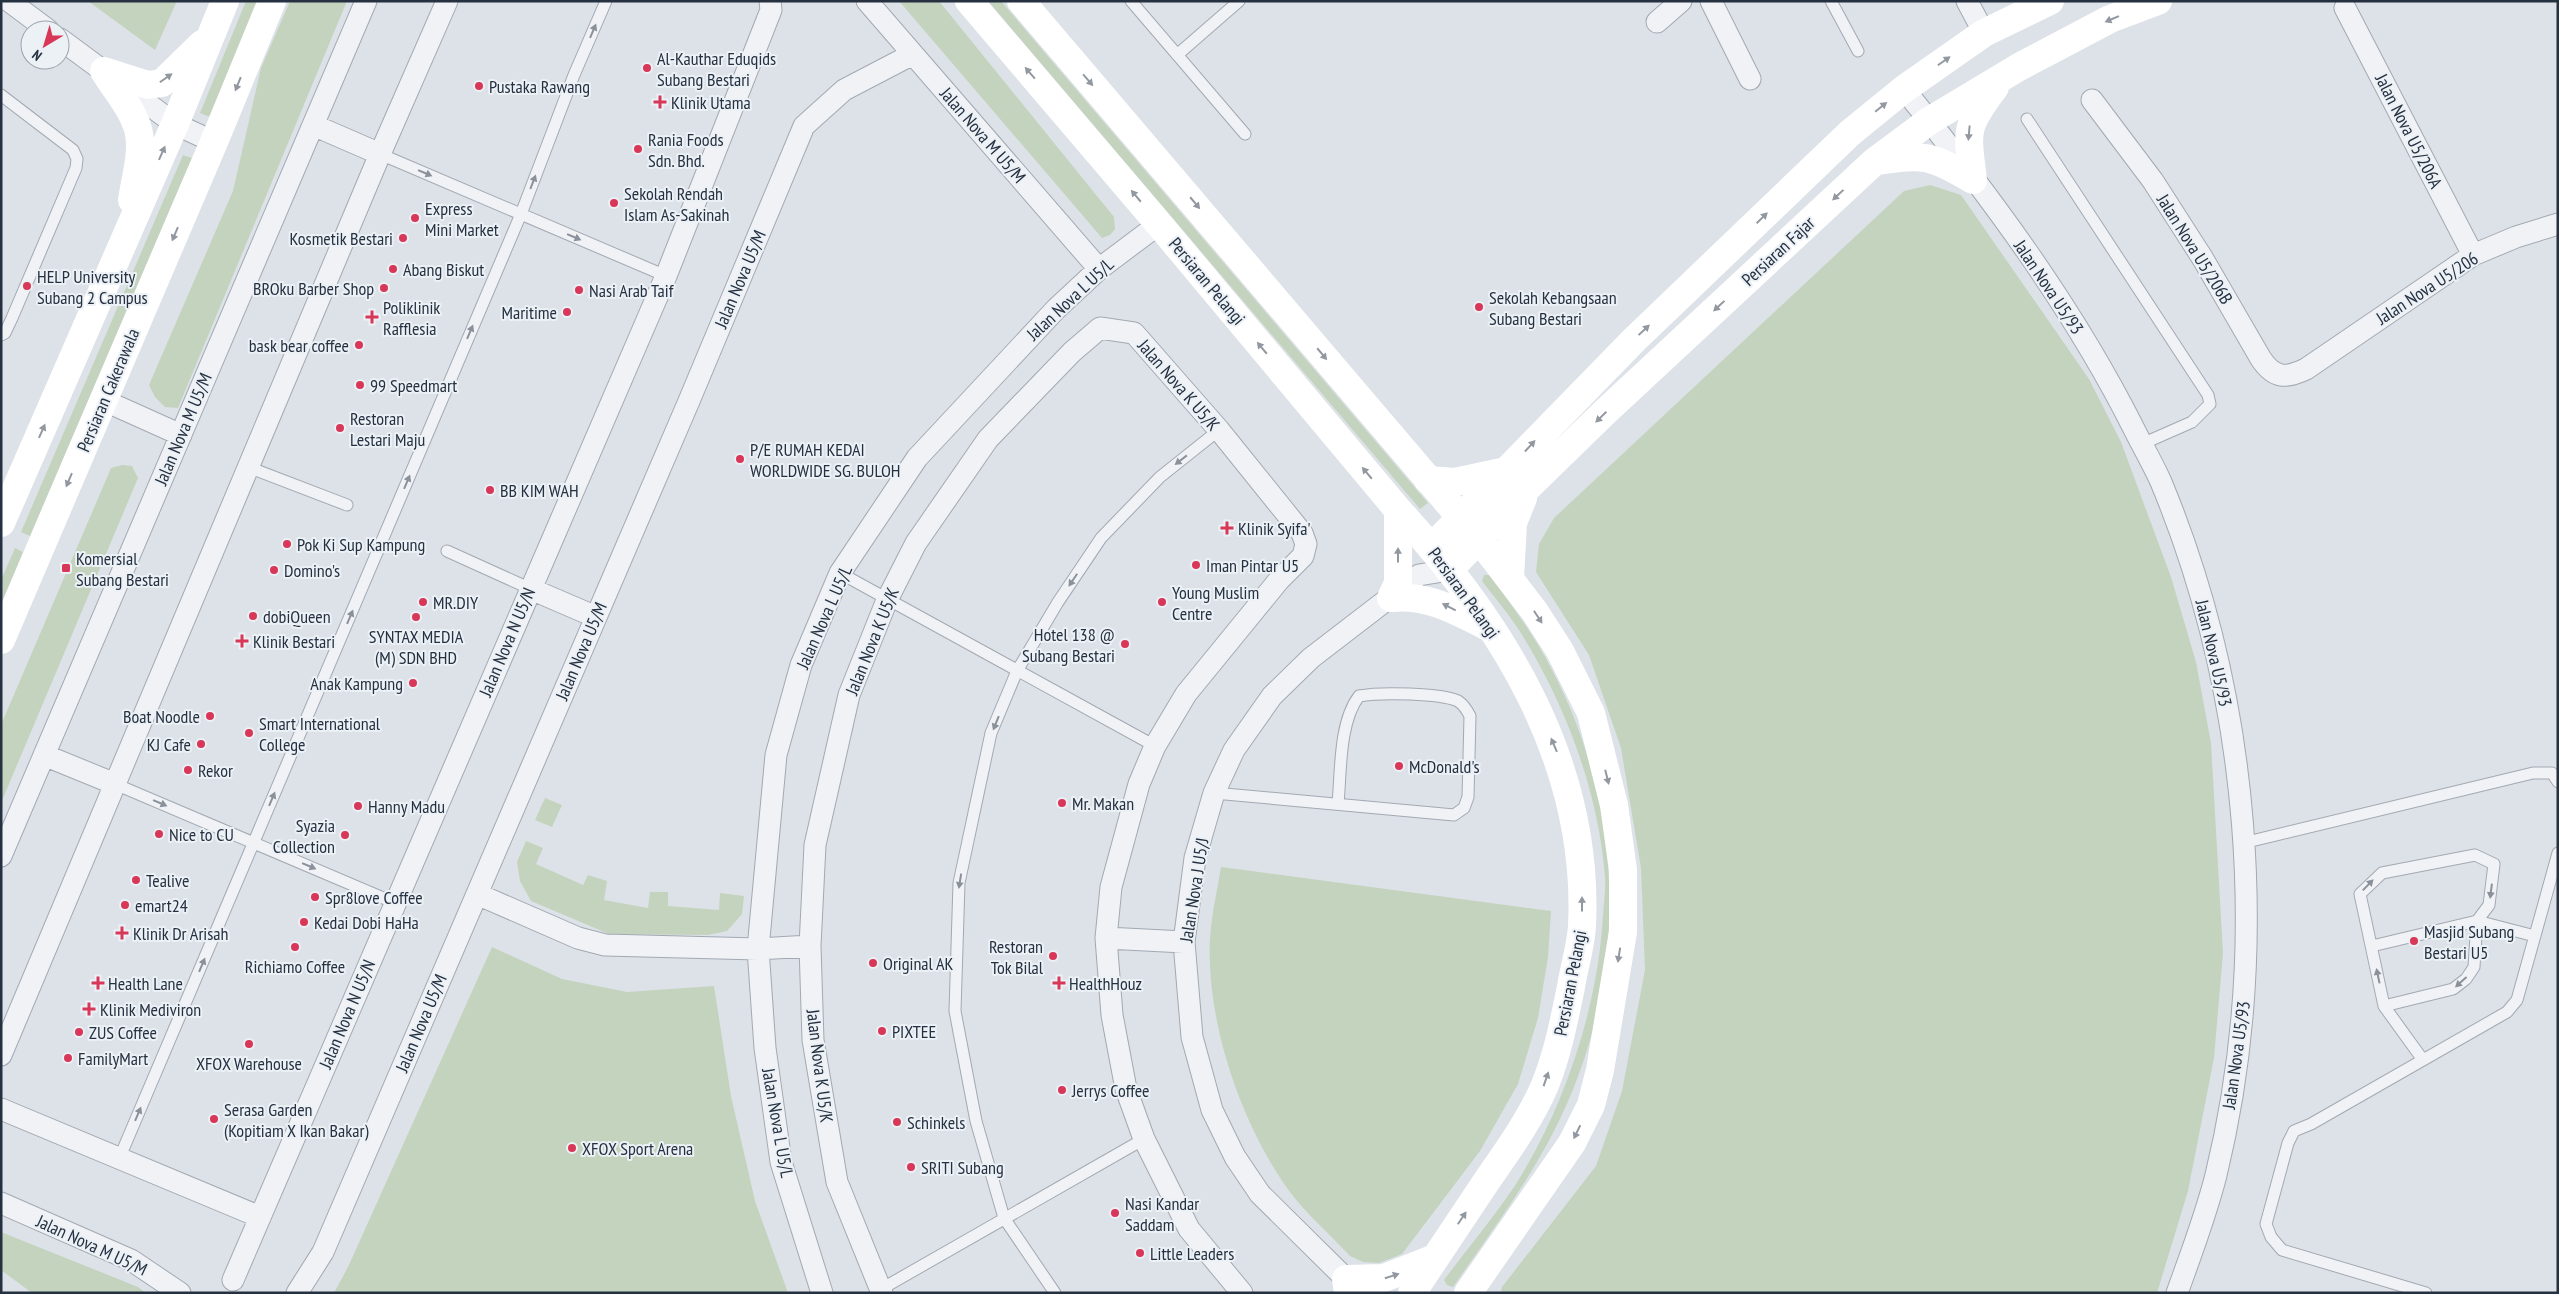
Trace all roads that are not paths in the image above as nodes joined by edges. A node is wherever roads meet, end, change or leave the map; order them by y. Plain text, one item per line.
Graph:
1 (9, 1) edge
2 (225, 1) edge
3 (272, 1) edge
4 (366, 1) edge
5 (447, 1) edge
6 (606, 1) edge
7 (770, 1) edge
8 (867, 1) edge
9 (969, 1) edge
10 (1021, 1) edge
11 (1132, 1) edge
12 (1238, 1) edge
13 (1681, 1) edge
14 (1712, 1) edge
15 (1831, 1) edge
16 (1967, 1) edge
17 (2050, 1) edge
18 (2158, 1) edge
19 (2345, 8) dead end
20 (35, 20) edge
21 (1657, 22) dead end
22 (212, 34) junction
23 (1984, 34) junction
24 (70, 46) edge
25 (1858, 50) dead end
26 (913, 54) junction
27 (1177, 55) junction
28 (104, 71) junction
29 (2002, 77) junction
30 (1750, 79) dead end
31 (1904, 89) junction
32 (1, 95) edge
33 (2092, 100) dead end
34 (1, 105) edge
35 (16, 106) junction
36 (2027, 119) dead end
37 (1930, 121) junction
38 (175, 124) junction
39 (313, 125) junction
40 (1245, 134) dead end
41 (214, 142) junction
42 (380, 154) junction
43 (1874, 162) junction
44 (1973, 180) junction
45 (520, 214) junction
46 (1159, 224) junction
47 (2558, 224) edge
48 (127, 233) junction
49 (2473, 255) junction
50 (1099, 269) junction
51 (666, 276) junction
52 (1, 334) edge
53 (2306, 369) joint
54 (103, 400) junction
55 (1219, 430) junction
56 (181, 435) junction
57 (2142, 444) junction
58 (248, 467) junction
59 (1506, 471) junction
60 (1428, 480) junction
61 (1528, 488) junction
62 (347, 505) dead end
63 (1398, 510) junction
64 (1461, 519) junction
65 (1, 523) edge
66 (1479, 539) junction
67 (1432, 547) junction
68 (447, 551) dead end
69 (1449, 570) junction
70 (840, 573) junction
71 (1419, 575) junction
72 (1510, 578) junction
73 (531, 589) junction
74 (1391, 598) junction
75 (887, 600) junction
76 (596, 617) junction
77 (1492, 629) junction
78 (1, 640) edge
79 (1017, 671) junction
80 (1155, 746) junction
81 (44, 755) junction
82 (2558, 782) edge
83 (115, 784) junction
84 (1214, 793) junction
85 (1338, 804) junction
86 (254, 843) junction
87 (2243, 843) junction
88 (2558, 853) edge
89 (1, 856) edge
90 (477, 894) junction
91 (395, 903) junction
92 (2477, 921) junction
93 (2535, 936) junction
94 (1106, 938) junction
95 (1184, 942) junction
96 (810, 946) junction
97 (2372, 946) junction
98 (758, 949) junction
99 (2384, 1006) junction
100 (1, 1055) edge
101 (2423, 1060) junction
102 (1, 1109) edge
103 (1144, 1139) junction
104 (119, 1159) junction
105 (1, 1203) edge
106 (260, 1217) junction
107 (1004, 1218) junction
108 (1435, 1258) junction
109 (233, 1280) dead end
110 (1476, 1287) edge
111 (1353, 1288) edge
112 (878, 1292) edge
113 (180, 1293) edge
114 (296, 1293) edge
115 (822, 1293) edge
116 (1055, 1293) edge
117 (1242, 1293) edge
118 (1412, 1293) edge
119 (2177, 1293) edge
120 (2426, 1293) edge

1 - 20 street
2 - 22 street
3 -> 41 street, Persiaran Cakerawala
4 - 39 street, Jalan Nova M U5/M
5 - 42 street
45 -> 6 lane
7 - 51 street, Jalan Nova N U5/N
8 - 26 street, Jalan Nova M U5/M
46 -> 9 street, Persiaran Pelangi
10 -> 60 street
11 - 27 lane
12 - 27 lane
13 - 21 street
14 - 30 street
15 - 25 lane
16 - 23 street
17 - 23 street
18 -> 29 street, Persiaran Fajar
19 - 49 street, Jalan Nova U5/206A
28 -> 22 street
22 - 38 street
31 -> 23 street
24 - 28 street
26 - 50 street, Jalan Nova M U5/M
26 - 76 street, Jalan Nova U5/M
27 - 40 lane
28 - 38 street
28 - 48 street
29 - 37 street, Persiaran Fajar
29 -> 44 street
31 - 37 street, Jalan Nova U5/93
59 -> 31 street
32 - 35 lane
33 - 53 street, Jalan Nova U5/206B
34 - 35 lane
35 - 52 lane
36 - 57 lane
37 - 43 street, Persiaran Fajar
37 - 44 street, Jalan Nova U5/93
38 - 41 street
48 -> 38 street
39 - 42 street
39 - 56 street, Jalan Nova M U5/M
41 -> 54 street, Persiaran Cakerawala
42 -> 45 lane
42 - 58 street
43 - 44 street
43 -> 61 street, Persiaran Fajar
44 - 57 street, Jalan Nova U5/93
45 -> 51 lane
86 -> 45 lane
46 - 50 street, Jalan Nova L U5/L
63 -> 46 street, Persiaran Pelangi
47 - 49 street, Jalan Nova U5/206
65 -> 48 street
49 - 53 street, Jalan Nova U5/206
50 - 70 street, Jalan Nova L U5/L
51 - 73 street, Jalan Nova N U5/N
54 - 56 street
54 -> 78 street, Persiaran Cakerawala
55 - 75 street, Jalan Nova K U5/K
55 -> 79 lane
55 - 80 street, Jalan Nova K U5/K
56 - 81 street, Jalan Nova M U5/M
57 - 87 street, Jalan Nova U5/93
58 - 62 lane
58 - 83 street
59 - 60 street
59 - 64 street
60 - 64 street
61 - 66 street, Persiaran Fajar
61 - 72 street
63 - 67 street, Persiaran Pelangi
74 -> 63 street
64 - 66 street
64 - 67 street
66 - 69 street, Persiaran Fajar
66 - 72 street
67 - 69 street, Persiaran Pelangi
67 - 71 street
68 - 73 lane
69 - 71 street, Jalan Nova J U5/J
69 - 77 street, Persiaran Pelangi
70 - 75 lane
70 - 98 street, Jalan Nova L U5/L
71 - 74 street, Jalan Nova J U5/J
72 -> 110 street
73 - 76 street
73 - 91 street, Jalan Nova N U5/N
77 -> 74 street
74 - 84 street, Jalan Nova J U5/J
75 - 79 lane
75 - 96 street, Jalan Nova K U5/K
76 - 90 street, Jalan Nova U5/M
108 -> 77 street, Persiaran Pelangi
79 - 80 lane
79 -> 107 lane
80 - 94 street, Jalan Nova K U5/K
81 - 83 street
81 - 89 street, Jalan Nova M U5/M
82 - 87 lane
83 -> 86 lane
83 - 100 street
84 - 85 lane
84 - 95 street, Jalan Nova J U5/J
85 - 85 lane
86 -> 91 lane
104 -> 86 lane
87 - 119 street, Jalan Nova U5/93
88 - 93 lane
90 - 98 street
90 - 114 street, Jalan Nova U5/M
91 - 106 street, Jalan Nova N U5/N
92 - 93 lane
92 - 97 lane
97 -> 92 lane
92 -> 99 lane
93 - 101 lane
94 - 95 street
94 - 103 street, Jalan Nova K U5/K
95 - 111 street, Jalan Nova J U5/J
96 - 98 street
96 - 112 street, Jalan Nova K U5/K
99 -> 97 lane
98 - 115 street, Jalan Nova L U5/L
99 - 101 lane
101 - 120 lane
102 - 104 street
103 - 107 lane
103 - 117 street, Jalan Nova K U5/K
104 - 106 street
105 - 113 street, Jalan Nova M U5/M
106 - 109 street, Jalan Nova N U5/N
107 - 112 lane
107 - 116 lane
111 -> 108 street
108 - 118 street, Persiaran Pelangi

